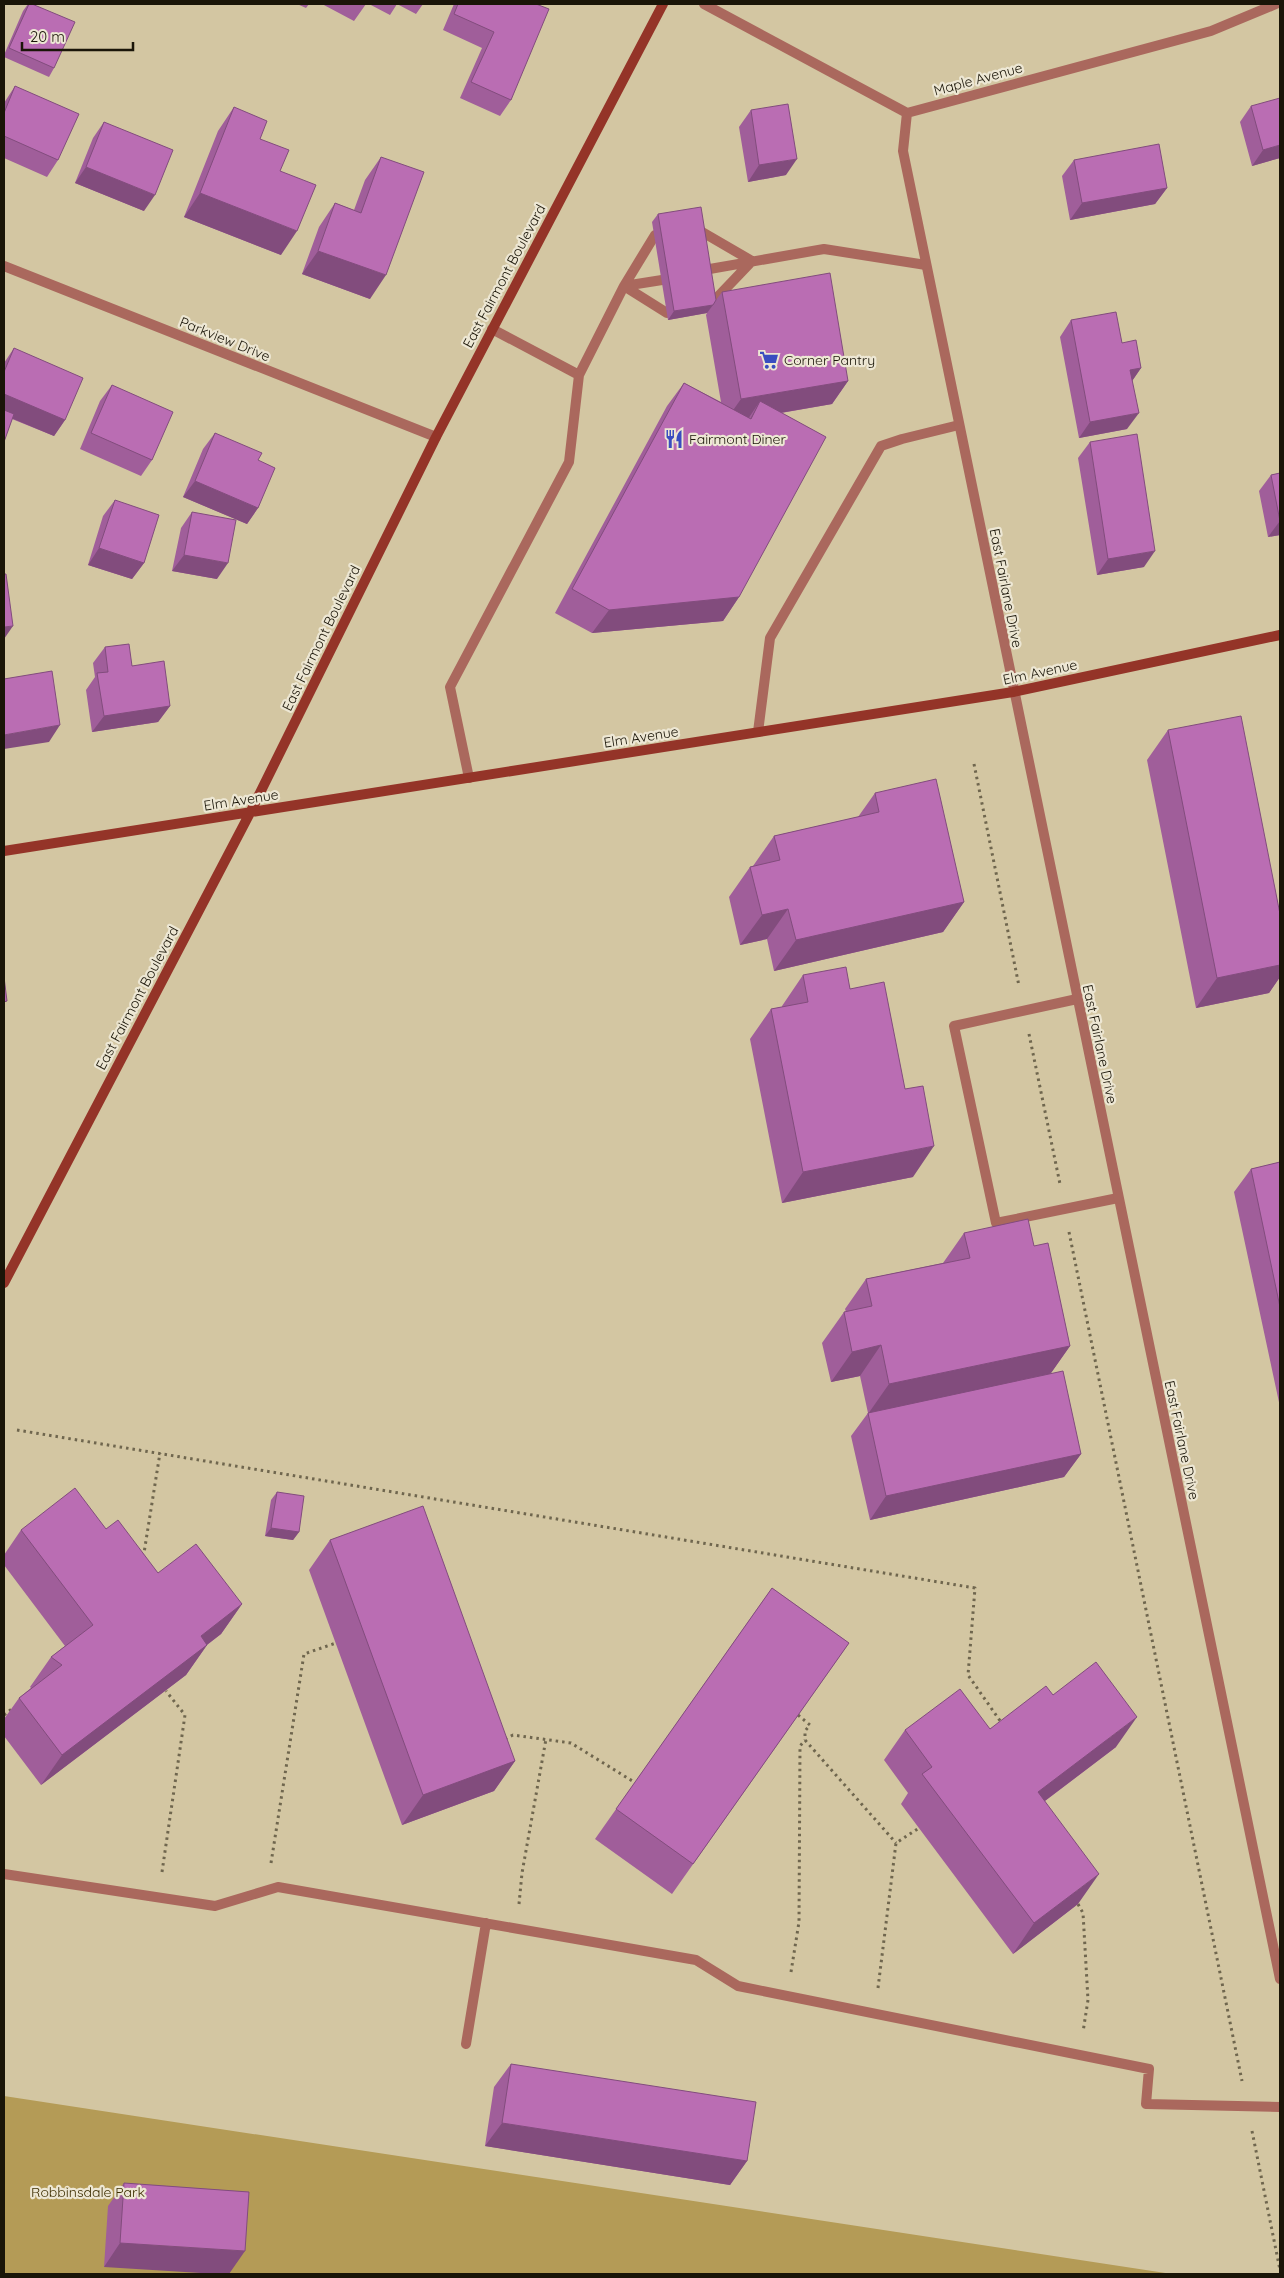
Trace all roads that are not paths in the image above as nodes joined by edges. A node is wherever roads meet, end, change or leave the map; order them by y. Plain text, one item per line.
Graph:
1 (663, 4) edge
2 (704, 4) edge
3 (1276, 4) edge
4 (906, 113) junction
5 (698, 229) edge
6 (654, 235) dead end
7 (752, 261) junction
8 (926, 265) junction
9 (4, 266) edge
10 (704, 270) edge
11 (662, 280) dead end
12 (624, 286) junction
13 (710, 305) edge
14 (667, 312) dead end
15 (492, 329) junction
16 (578, 375) junction
17 (959, 425) junction
18 (436, 437) junction
19 (1280, 635) edge
20 (1013, 692) junction
21 (758, 732) junction
22 (469, 778) junction
23 (250, 813) junction
24 (4, 851) edge
25 (1077, 999) junction
26 (1118, 1198) junction
27 (4, 1283) edge
28 (4, 1874) edge
29 (486, 1923) junction
30 (1280, 1979) edge
31 (466, 2044) dead end
32 (1280, 2107) edge

1 - 15 street, East Fairmont Boulevard
2 - 4 street
3 - 4 street, Maple Avenue
4 - 8 street, East Fairlane Drive
5 - 7 street
6 - 12 street
7 - 8 street
7 - 10 street
7 - 13 street
8 - 17 street, East Fairlane Drive
9 - 18 street, Parkview Drive
11 - 12 street
12 - 14 street
12 - 16 street
15 - 16 street
15 - 18 street, East Fairmont Boulevard
16 - 22 street
17 - 20 street, East Fairlane Drive
17 - 21 street
18 - 23 street, East Fairmont Boulevard
19 - 20 street, Elm Avenue
20 - 21 street, Elm Avenue
20 - 25 street, East Fairlane Drive
21 - 22 street, Elm Avenue
22 - 23 street, Elm Avenue
23 - 24 street, Elm Avenue
23 - 27 street, East Fairmont Boulevard
25 - 26 street, East Fairlane Drive
25 - 26 street
26 - 30 street, East Fairlane Drive
28 - 29 street
29 - 31 street
29 - 32 street

